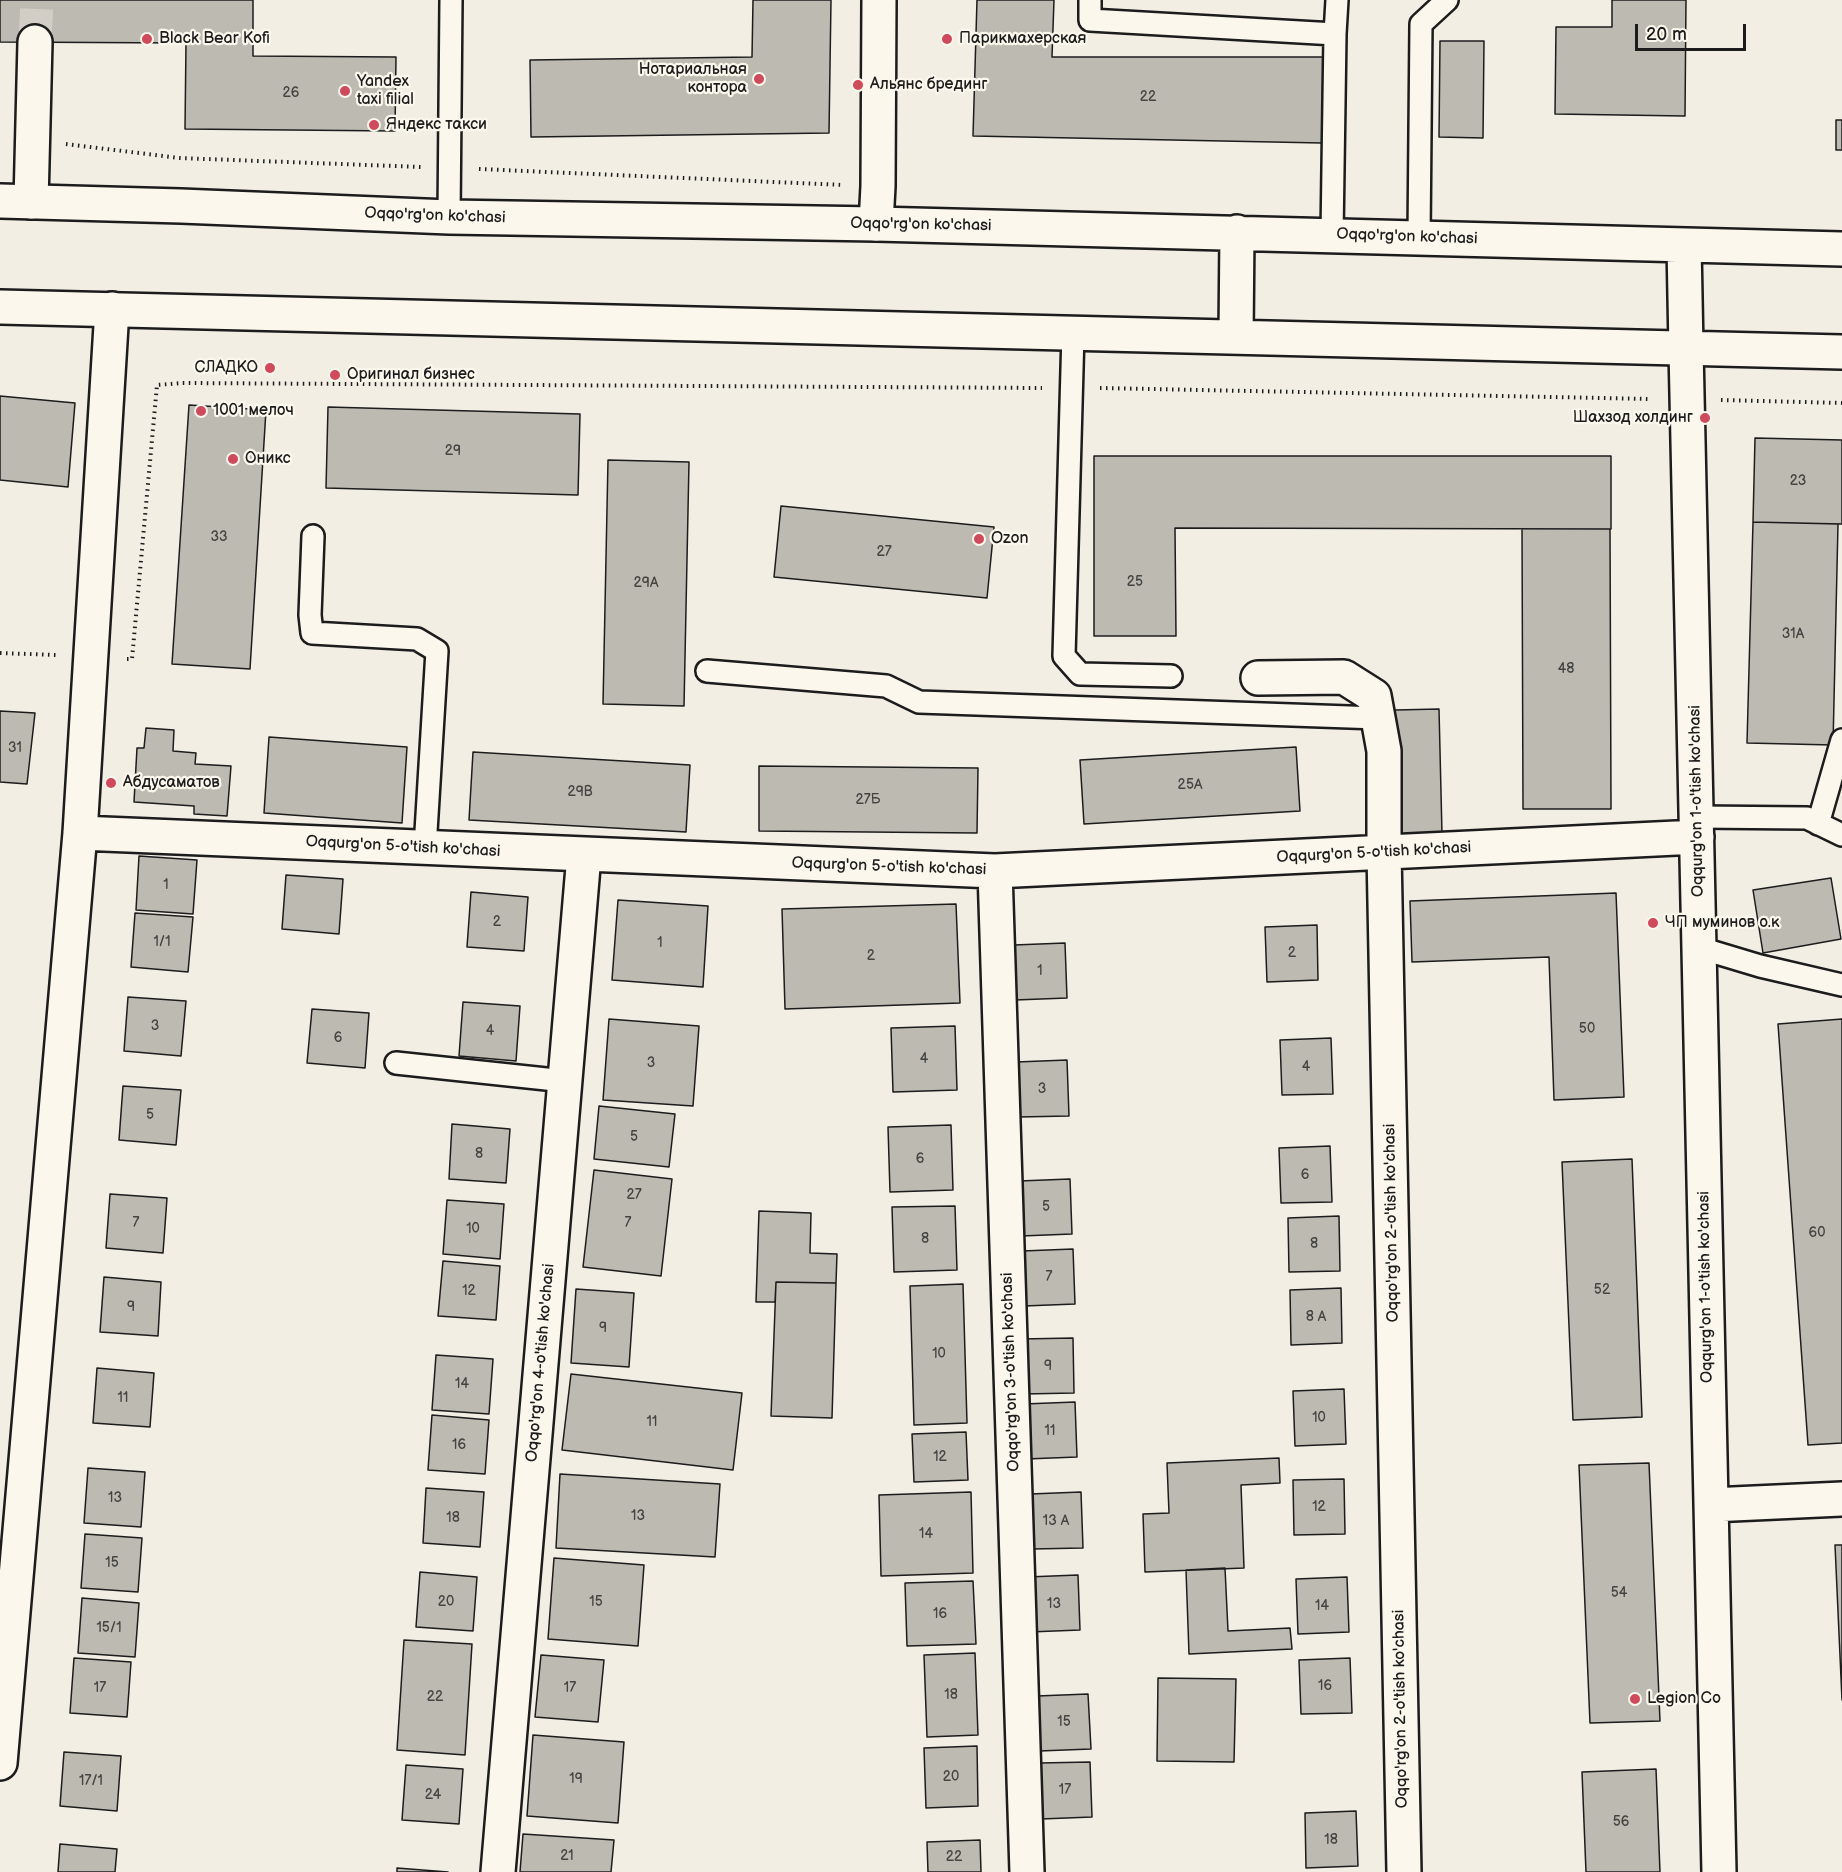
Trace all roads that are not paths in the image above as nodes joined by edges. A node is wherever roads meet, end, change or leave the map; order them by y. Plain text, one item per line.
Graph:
1 (451, 0) edge
2 (879, 0) edge
3 (1090, 0) edge
4 (1337, 0) edge
5 (1447, 0) edge
6 (1335, 34) junction
7 (35, 42) tunnel mouth
8 (15, 202) edge
9 (449, 217) junction
10 (876, 224) junction
11 (1237, 232) junction
12 (1332, 235) junction
13 (1419, 237) junction
14 (1684, 244) junction
15 (1842, 249) edge
16 (0, 307) edge
17 (112, 309) junction
18 (1073, 333) junction
19 (1236, 337) junction
20 (1686, 349) junction
21 (1842, 352) edge
22 (313, 536) dead end
23 (707, 670) dead end
24 (1171, 676) dead end
25 (1258, 678) dead end
26 (1378, 718) junction
27 (1842, 740) edge
28 (1818, 824) junction
29 (1697, 827) junction
30 (80, 832) junction
31 (1842, 835) edge
32 (425, 848) junction
33 (1384, 852) junction
34 (584, 855) junction
35 (995, 872) junction
36 (1700, 948) junction
37 (1842, 985) edge
38 (396, 1063) dead end
39 (565, 1081) junction
40 (1842, 1499) edge
41 (1710, 1505) junction
42 (0, 1763) edge
43 (498, 1872) edge
44 (1028, 1872) edge
45 (1404, 1872) edge
46 (1719, 1872) edge

1 - 9 lane
2 - 10 street
3 - 6 lane
4 - 6 lane
5 - 13 lane
6 - 12 lane
7 - 8 street
8 - 9 street, Oqqo'rg'on ko'chasi
9 - 10 street, Oqqo'rg'on ko'chasi
10 - 11 street, Oqqo'rg'on ko'chasi
11 - 12 street, Oqqo'rg'on ko'chasi
11 - 19 street
12 - 13 street, Oqqo'rg'on ko'chasi
13 - 14 street, Oqqo'rg'on ko'chasi
14 - 15 street, Oqqo'rg'on ko'chasi
14 - 20 street, Oqqurg'on 1-o'tish ko'chasi
16 - 17 street
17 - 18 street
17 - 30 street
18 - 19 street
18 - 24 lane
19 - 20 street
20 - 21 street
20 - 29 street, Oqqurg'on 1-o'tish ko'chasi
22 - 32 lane
23 - 26 lane
25 - 26 street, Oqqo'rg'on 2-o'tish ko'chasi
26 - 33 street, Oqqo'rg'on 2-o'tish ko'chasi
27 - 28 lane
28 - 29 lane
28 - 31 lane
29 - 33 street, Oqqurg'on 5-o'tish ko'chasi
29 - 36 street, Oqqurg'on 1-o'tish ko'chasi
30 - 32 street, Oqqurg'on 5-o'tish ko'chasi
30 - 42 street
32 - 34 street, Oqqurg'on 5-o'tish ko'chasi
33 - 35 street, Oqqurg'on 5-o'tish ko'chasi
33 - 45 street, Oqqo'rg'on 2-o'tish ko'chasi
34 - 35 street, Oqqurg'on 5-o'tish ko'chasi
34 - 39 street, Oqqo'rg'on 4-o'tish ko'chasi
35 - 44 street, Oqqo'rg'on 3-o'tish ko'chasi
36 - 37 lane
36 - 41 street, Oqqurg'on 1-o'tish ko'chasi
38 - 39 lane
39 - 43 street, Oqqo'rg'on 4-o'tish ko'chasi
40 - 41 street
41 - 46 street, Oqqurg'on 1-o'tish ko'chasi

